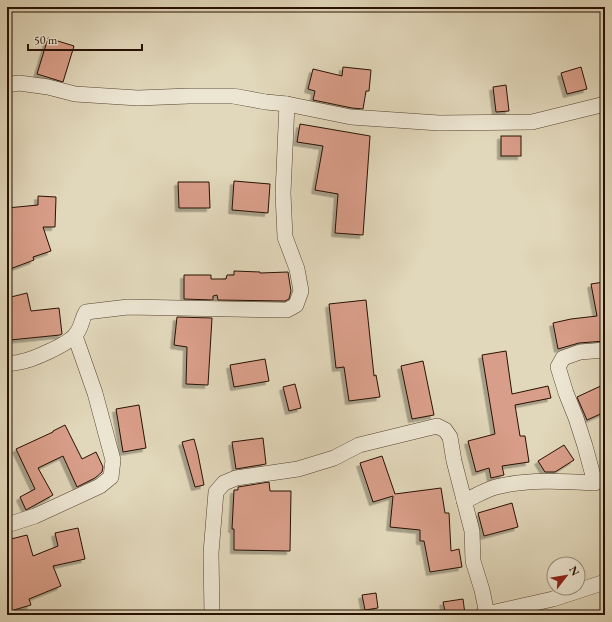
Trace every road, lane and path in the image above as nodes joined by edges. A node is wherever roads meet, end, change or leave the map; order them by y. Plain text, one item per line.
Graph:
1 (7, 85) edge
2 (287, 104) junction
3 (605, 104) edge
4 (75, 336) junction
5 (605, 350) edge
6 (7, 364) edge
7 (600, 482) edge
8 (464, 501) junction
9 (7, 525) edge
10 (605, 582) edge
11 (484, 614) edge
12 (212, 615) edge

1 - 2 street
2 - 3 street
2 - 4 street
4 - 6 street
4 - 9 street
5 - 7 street
7 - 8 street
8 - 11 street
8 - 12 street
10 - 11 street

